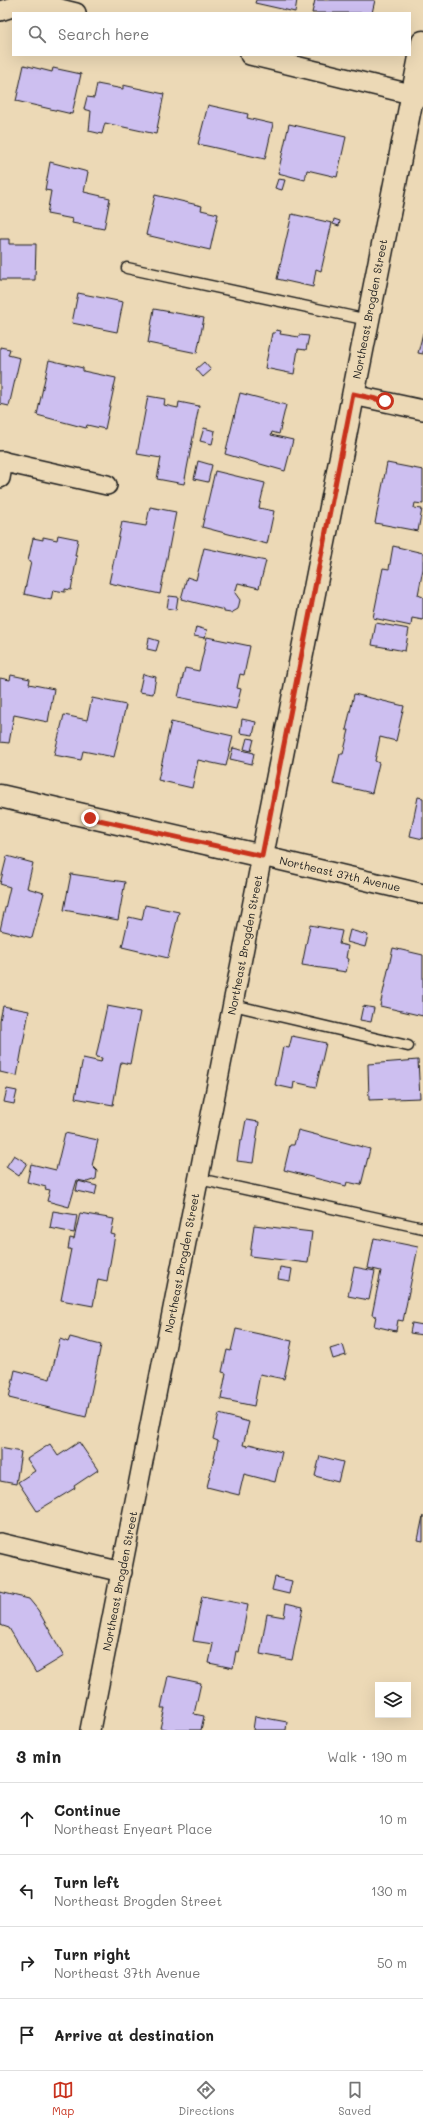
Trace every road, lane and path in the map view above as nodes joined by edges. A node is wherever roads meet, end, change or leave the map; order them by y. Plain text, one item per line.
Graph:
1 (0, 11) edge
2 (72, 12) edge
3 (423, 42) edge
4 (254, 56) edge
5 (418, 95) edge
6 (127, 268) dead end
7 (368, 320) junction
8 (353, 394) junction
9 (423, 410) edge
10 (1, 467) edge
11 (107, 485) dead end
12 (0, 796) edge
13 (262, 856) junction
14 (423, 894) edge
15 (233, 1005) junction
16 (408, 1046) dead end
17 (199, 1179) junction
18 (423, 1228) edge
19 (0, 1543) edge
20 (122, 1572) junction
21 (90, 1730) edge

1 - 2 street
3 - 5 street, Northeast Brogden Street
4 - 5 street
5 - 7 street, Northeast Brogden Street
6 - 7 lane
7 - 8 street, Northeast Brogden Street
8 - 9 street
8 - 13 street, Northeast Brogden Street
10 - 11 street
12 - 13 street, Northeast 37th Avenue
13 - 14 street, Northeast 37th Avenue
13 - 15 street, Northeast Brogden Street
15 - 16 lane
15 - 17 street, Northeast Brogden Street
17 - 18 lane
17 - 20 street, Northeast Brogden Street
19 - 20 street
20 - 21 street, Northeast Brogden Street

